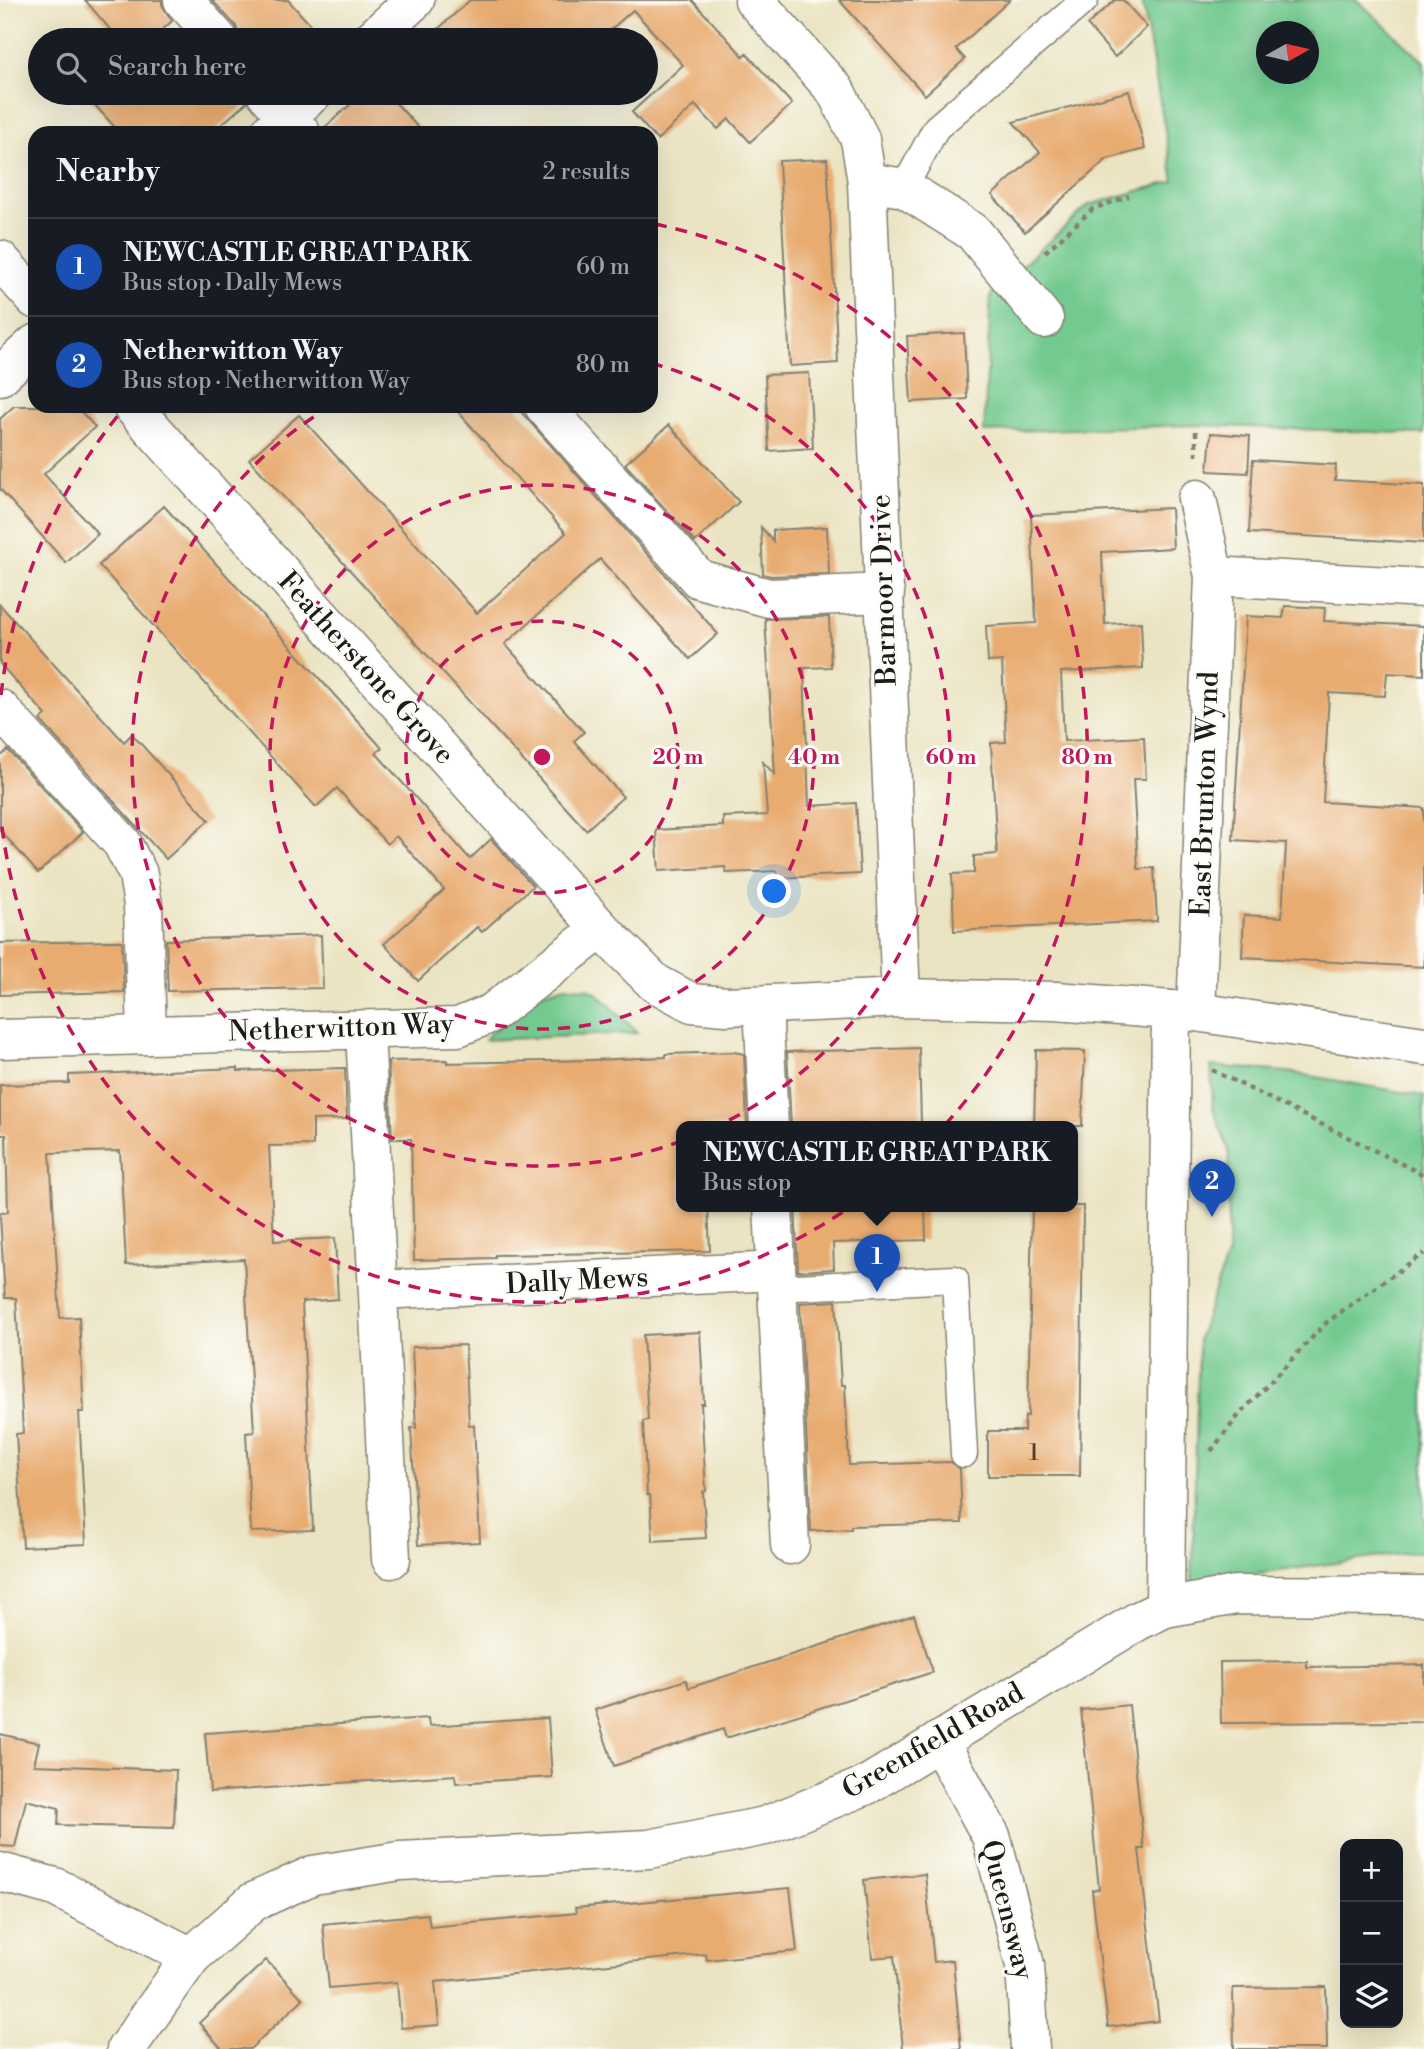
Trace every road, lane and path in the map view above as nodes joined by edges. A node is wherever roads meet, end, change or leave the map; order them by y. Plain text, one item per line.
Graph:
1 (183, 0) edge
2 (415, 0) edge
3 (754, 0) edge
4 (1085, 0) edge
5 (208, 28) edge
6 (384, 28) edge
7 (867, 182) junction
8 (904, 188) junction
9 (1129, 196) dead end
10 (0, 260) edge
11 (1014, 281) junction
12 (28, 291) edge
13 (1044, 318) dead end
14 (28, 350) edge
15 (0, 376) edge
16 (138, 413) edge
17 (550, 413) edge
18 (1197, 499) dead end
19 (1214, 576) junction
20 (1424, 588) edge
21 (885, 593) junction
22 (0, 709) edge
23 (601, 929) junction
24 (901, 998) junction
25 (763, 1005) junction
26 (1183, 1011) junction
27 (365, 1030) junction
28 (147, 1035) junction
29 (0, 1039) edge
30 (1424, 1046) edge
31 (1171, 1049) junction
32 (769, 1121) edge
33 (1424, 1175) edge
34 (773, 1212) edge
35 (1424, 1253) edge
36 (777, 1280) junction
37 (377, 1290) junction
38 (964, 1454) dead end
39 (1207, 1457) dead end
40 (790, 1545) dead end
41 (391, 1559) dead end
42 (1424, 1596) edge
43 (1165, 1608) junction
44 (939, 1741) junction
45 (0, 1872) edge
46 (191, 1957) junction
47 (126, 2049) edge
48 (1030, 2049) edge

1 - 5 street
2 - 6 street
3 - 7 street, Barmoor Drive
4 - 8 lane
7 - 8 street
7 - 21 street, Barmoor Drive
8 - 11 street
9 - 11 path
10 - 12 street
11 - 13 street
14 - 15 street
16 - 23 street, Featherstone Grove
17 - 21 street
18 - 19 street, East Brunton Wynd
19 - 20 street
19 - 26 street, East Brunton Wynd
21 - 24 street, Barmoor Drive
22 - 28 street
23 - 25 street
23 - 27 street, Netherwitton Way
24 - 25 street
24 - 26 street
25 - 32 street
26 - 30 street
26 - 31 street
27 - 28 street, Netherwitton Way
27 - 37 street
28 - 29 street, Netherwitton Way
31 - 33 path
31 - 43 street
34 - 36 street
35 - 39 path
36 - 37 street, Dally Mews
36 - 38 lane
36 - 40 street
37 - 41 street
42 - 43 street, Greenfield Road
43 - 44 street, Greenfield Road
44 - 46 street, Greenfield Road
44 - 48 street, Queensway
45 - 46 street
46 - 47 street, Greenfield Road

